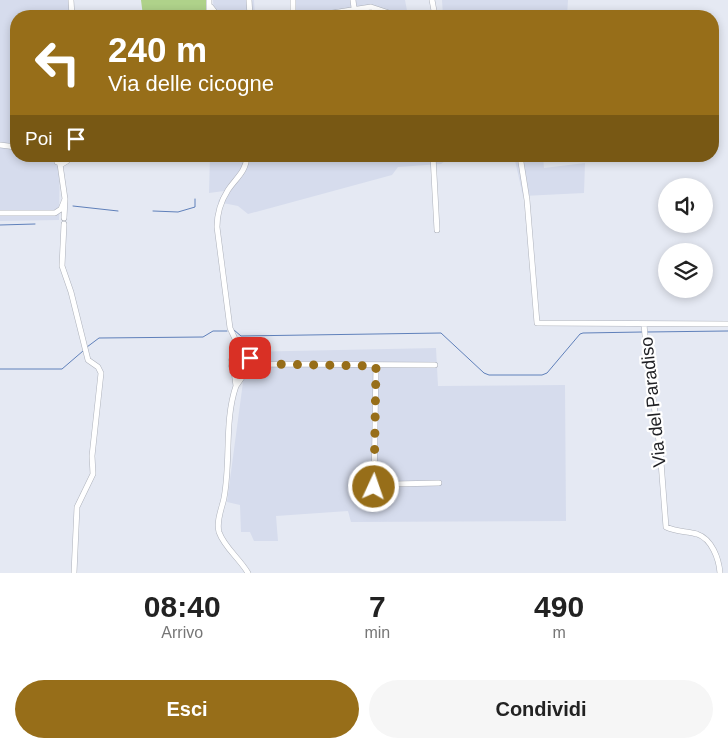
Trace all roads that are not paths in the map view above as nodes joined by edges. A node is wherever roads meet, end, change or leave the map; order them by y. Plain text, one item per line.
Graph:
1 (353, 0) edge
2 (354, 8) junction
3 (344, 10) edge
4 (383, 10) edge
5 (66, 162) edge
6 (246, 162) edge
7 (433, 162) edge
8 (521, 162) edge
9 (65, 199) junction
10 (0, 213) edge
11 (437, 230) dead end
12 (728, 324) edge
13 (645, 326) junction
14 (236, 341) junction
15 (236, 354) junction
16 (248, 356) junction
17 (265, 364) junction
18 (435, 365) dead end
19 (376, 366) junction
20 (234, 371) junction
21 (248, 371) junction
22 (236, 386) junction
23 (375, 480) junction
24 (439, 483) dead end
25 (394, 484) junction
26 (74, 573) edge
27 (248, 573) edge
28 (720, 573) edge

1 - 2 street
2 - 3 street
2 - 4 street
5 - 9 street
6 - 14 street
7 - 11 street
8 - 13 street, Via del Paradiso
9 - 10 street
9 - 26 street
12 - 13 street
13 - 28 street, Via del Paradiso
14 - 15 street
14 - 16 street
15 - 16 street
15 - 20 street
16 - 17 street
16 - 21 street
17 - 19 street
17 - 21 street
18 - 19 street
19 - 23 street
20 - 21 street
20 - 22 street
21 - 22 street
22 - 27 street
23 - 25 street
23 - 25 street
24 - 25 street

